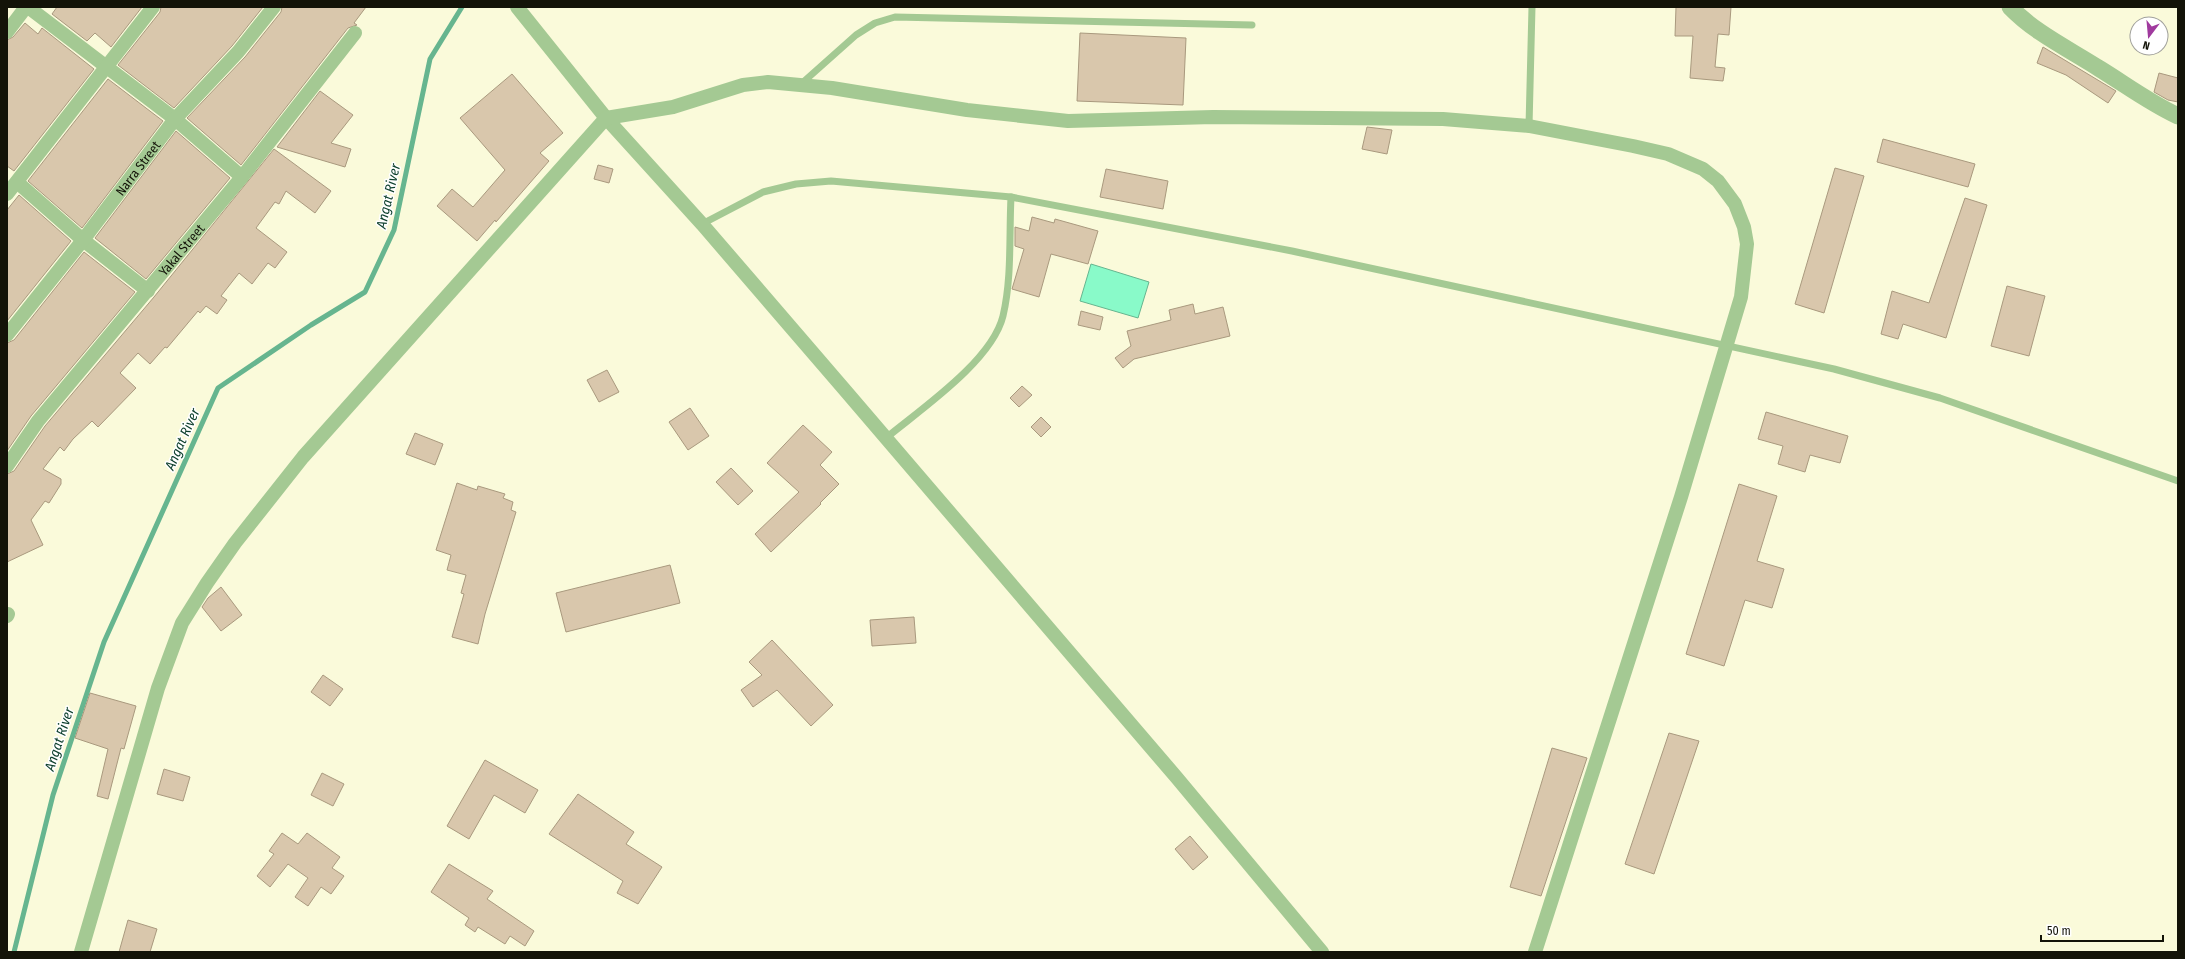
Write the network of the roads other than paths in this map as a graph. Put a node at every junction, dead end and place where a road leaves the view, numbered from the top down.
1 (27, 7) edge
2 (153, 7) edge
3 (517, 7) edge
4 (1532, 7) edge
5 (2010, 7) edge
6 (268, 9) edge
7 (1252, 25) dead end
8 (7, 32) edge
9 (355, 33) dead end
10 (106, 65) junction
11 (801, 84) junction
12 (2178, 116) edge
13 (175, 118) junction
14 (606, 118) junction
15 (1528, 126) junction
16 (242, 177) junction
17 (17, 182) junction
18 (7, 194) edge
19 (1011, 197) junction
20 (702, 224) junction
21 (83, 240) junction
22 (148, 291) junction
23 (7, 335) edge
24 (1726, 346) junction
25 (886, 438) junction
26 (7, 466) edge
27 (2178, 481) edge
28 (81, 952) edge
29 (1322, 952) edge
30 (1535, 952) edge

1 - 8 street
1 - 10 street
2 - 10 street
3 - 14 street
4 - 15 lane
5 - 12 street
6 - 13 street, Narra Street
7 - 11 lane
9 - 16 street, Yakal Street
10 - 13 street
10 - 17 street
11 - 14 street
11 - 15 street
13 - 16 street
13 - 21 street, Narra Street
14 - 20 street
14 - 28 street
15 - 24 street
16 - 22 street, Yakal Street
17 - 18 street
17 - 21 street
19 - 20 lane
19 - 24 lane
19 - 25 lane
20 - 25 street
21 - 22 street
21 - 23 street, Narra Street
22 - 26 street, Yakal Street
24 - 27 lane
24 - 30 street
25 - 29 street

